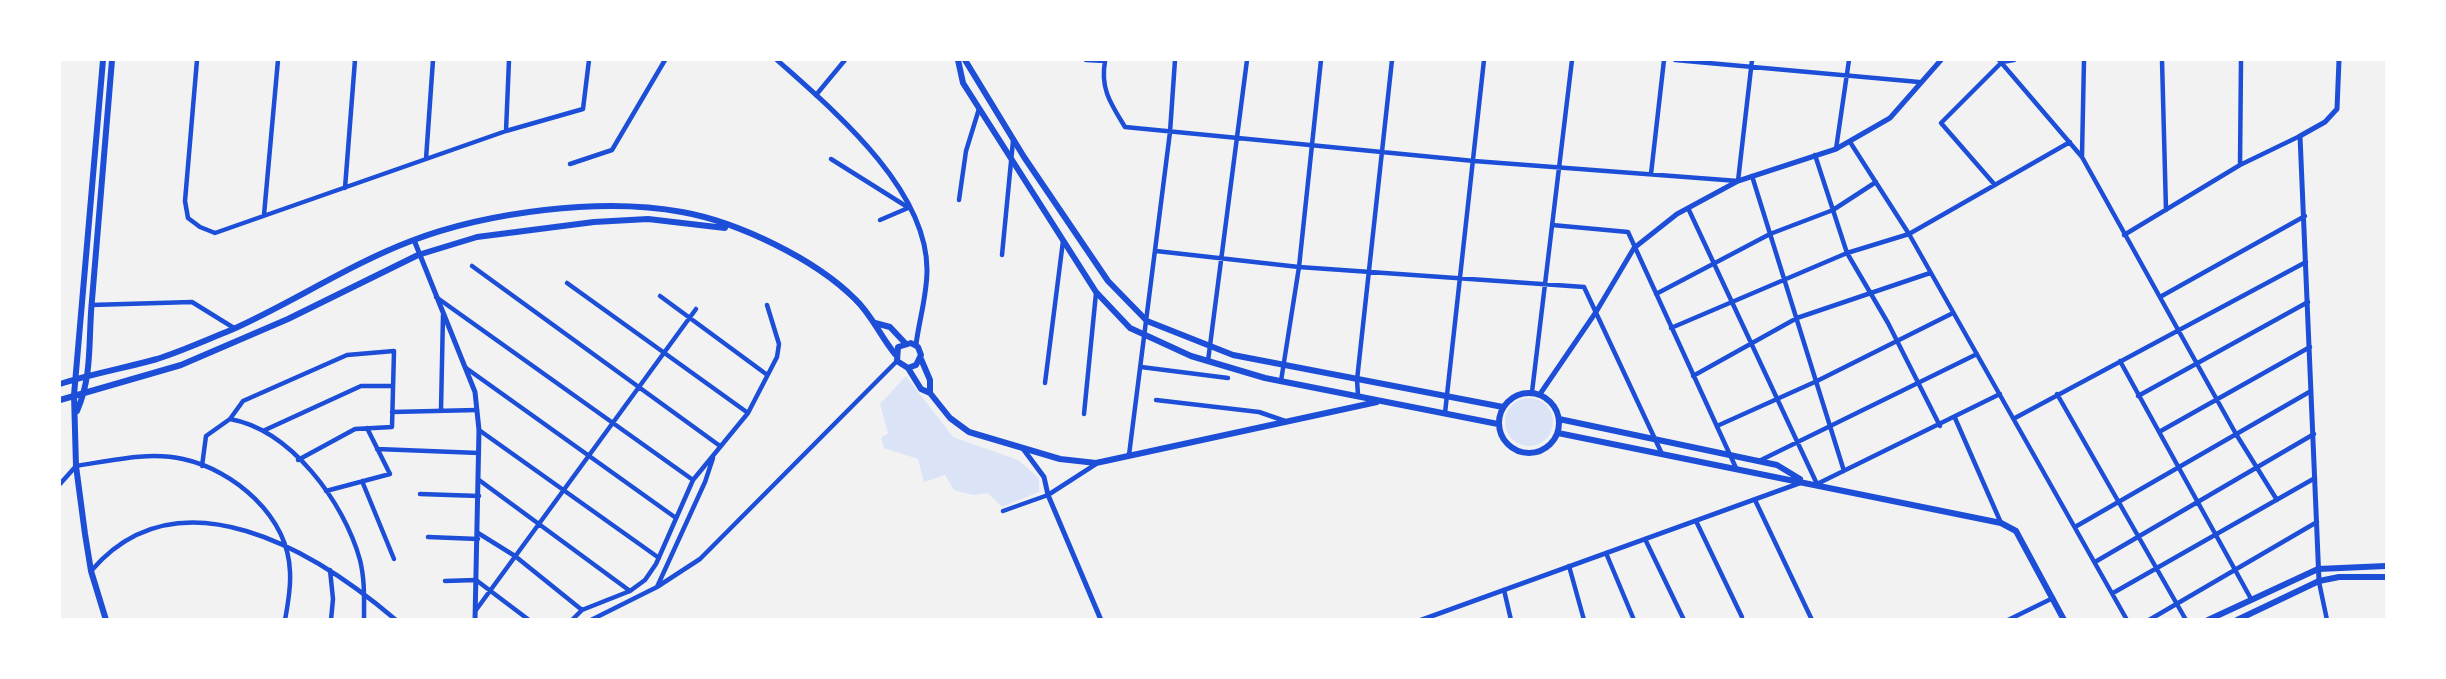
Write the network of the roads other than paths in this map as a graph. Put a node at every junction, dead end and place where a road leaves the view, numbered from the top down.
1 (103, 60) edge
2 (112, 60) edge
3 (197, 60) edge
4 (278, 60) edge
5 (355, 60) edge
6 (433, 60) edge
7 (509, 60) edge
8 (589, 60) edge
9 (665, 60) edge
10 (777, 60) edge
11 (845, 60) edge
12 (958, 60) edge
13 (965, 60) edge
14 (1086, 60) edge
15 (1105, 60) edge
16 (1175, 60) edge
17 (1247, 60) edge
18 (1321, 60) edge
19 (1392, 60) edge
20 (1484, 60) edge
21 (1572, 60) edge
22 (1664, 60) edge
23 (1675, 60) edge
24 (1752, 60) edge
25 (1849, 60) edge
26 (1941, 60) edge
27 (2014, 60) edge
28 (2084, 60) edge
29 (2162, 60) edge
30 (2241, 60) edge
31 (2339, 60) edge
32 (2001, 61) edge
33 (1751, 66) junction
34 (1847, 76) junction
35 (1919, 82) junction
36 (816, 95) junction
37 (979, 109) junction
38 (506, 131) junction
39 (1170, 132) junction
40 (2300, 136) junction
41 (1237, 138) junction
42 (1013, 139) junction
43 (1850, 142) junction
44 (2070, 142) junction
45 (1310, 145) junction
46 (1836, 149) junction
47 (1382, 152) junction
48 (1815, 155) junction
49 (2082, 157) junction
50 (426, 159) junction
51 (831, 159) dead end
52 (1474, 161) junction
53 (1013, 162) junction
54 (570, 164) dead end
55 (2241, 164) junction
56 (1559, 167) junction
57 (1651, 174) junction
58 (1752, 176) junction
59 (1738, 181) junction
60 (1876, 182) junction
61 (1995, 185) junction
62 (345, 188) junction
63 (959, 200) dead end
64 (909, 208) junction
65 (1688, 208) junction
66 (1833, 210) junction
67 (2166, 210) junction
68 (2305, 215) junction
69 (264, 216) junction
70 (880, 219) dead end
71 (1552, 225) junction
72 (737, 229) junction
73 (1770, 234) junction
74 (1909, 234) junction
75 (2124, 235) junction
76 (414, 240) junction
77 (1063, 242) junction
78 (1634, 248) junction
79 (1156, 251) junction
80 (1847, 253) junction
81 (418, 255) junction
82 (1002, 255) dead end
83 (1221, 260) junction
84 (2307, 262) junction
85 (1714, 263) junction
86 (472, 266) dead end
87 (1299, 267) junction
88 (1369, 272) junction
89 (1930, 272) junction
90 (1459, 277) junction
91 (1785, 281) junction
92 (567, 283) dead end
93 (1545, 285) junction
94 (1096, 292) junction
95 (1871, 294) junction
96 (1655, 295) junction
97 (435, 296) junction
98 (660, 296) dead end
99 (2160, 297) junction
100 (2308, 302) junction
101 (1733, 303) junction
102 (91, 305) junction
103 (768, 305) dead end
104 (696, 309) dead end
105 (1597, 312) junction
106 (1953, 313) junction
107 (443, 315) junction
108 (1797, 318) junction
109 (689, 320) junction
110 (1147, 321) junction
111 (875, 323) junction
112 (234, 328) junction
113 (1671, 328) junction
114 (2179, 329) junction
115 (1145, 335) junction
116 (1897, 341) junction
117 (905, 343) junction
118 (1752, 344) junction
119 (916, 345) junction
120 (1210, 347) junction
121 (2310, 347) junction
122 (666, 351) junction
123 (1977, 354) junction
124 (896, 357) junction
125 (921, 358) junction
126 (1208, 361) junction
127 (2120, 361) junction
128 (2197, 363) junction
129 (1283, 366) junction
130 (1141, 367) junction
131 (466, 368) junction
132 (908, 368) junction
133 (766, 374) junction
134 (89, 375) junction
135 (1693, 376) junction
136 (1228, 378) dead end
137 (76, 379) junction
138 (1357, 380) junction
139 (1281, 381) junction
140 (1817, 381) junction
141 (1045, 383) dead end
142 (1918, 383) junction
143 (60, 384) edge
144 (393, 386) junction
145 (639, 387) junction
146 (86, 390) junction
147 (2312, 390) junction
148 (1532, 392) junction
149 (930, 393) junction
150 (1540, 394) junction
151 (2000, 394) junction
152 (2057, 394) junction
153 (74, 395) junction
154 (1358, 396) junction
155 (1447, 396) junction
156 (2138, 396) junction
157 (1778, 397) junction
158 (60, 400) edge
159 (1156, 400) dead end
160 (1383, 400) junction
161 (2217, 400) junction
162 (1503, 407) junction
163 (441, 410) junction
164 (477, 410) junction
165 (392, 412) junction
166 (76, 413) junction
167 (748, 413) junction
168 (1445, 413) junction
169 (1084, 414) dead end
170 (1955, 418) junction
171 (2015, 418) junction
172 (230, 419) junction
173 (1559, 419) junction
174 (614, 421) junction
175 (1286, 421) junction
176 (1498, 424) junction
177 (1717, 426) junction
178 (1830, 426) junction
179 (1940, 426) junction
180 (367, 428) junction
181 (480, 430) junction
182 (264, 431) junction
183 (1558, 433) junction
184 (2159, 433) junction
185 (2236, 434) junction
186 (2314, 434) junction
187 (1656, 441) junction
188 (1798, 442) junction
189 (720, 446) junction
190 (377, 449) junction
191 (1024, 450) junction
192 (479, 453) junction
193 (714, 454) junction
194 (1129, 454) junction
195 (1662, 454) junction
196 (588, 456) junction
197 (1732, 456) junction
198 (298, 460) junction
199 (1759, 461) junction
200 (1097, 464) junction
201 (76, 466) junction
202 (202, 466) junction
203 (2178, 467) junction
204 (2257, 467) junction
205 (1736, 468) junction
206 (1844, 471) junction
207 (2315, 478) junction
208 (479, 480) junction
209 (693, 480) junction
210 (362, 481) junction
211 (1805, 482) junction
212 (60, 484) edge
213 (1817, 484) junction
214 (564, 490) junction
215 (326, 491) junction
216 (421, 494) dead end
217 (1048, 495) junction
218 (479, 496) junction
219 (1755, 500) junction
220 (2277, 500) junction
221 (2198, 502) junction
222 (2117, 503) junction
223 (1003, 511) dead end
224 (676, 518) junction
225 (1696, 521) junction
226 (2317, 522) junction
227 (2001, 523) junction
228 (538, 524) junction
229 (2075, 527) junction
230 (2216, 535) junction
231 (478, 536) junction
232 (428, 537) dead end
233 (2138, 537) junction
234 (1645, 539) junction
235 (284, 545) junction
236 (1606, 553) junction
237 (515, 556) junction
238 (659, 558) junction
239 (394, 559) dead end
240 (2095, 562) junction
241 (1569, 566) junction
242 (2386, 566) edge
243 (2157, 568) junction
244 (2318, 569) junction
245 (91, 570) junction
246 (330, 570) junction
247 (2235, 570) junction
248 (2386, 577) edge
249 (476, 580) junction
250 (445, 581) dead end
251 (2319, 581) junction
252 (657, 587) junction
253 (491, 589) junction
254 (1504, 590) junction
255 (630, 591) junction
256 (365, 593) junction
257 (2113, 593) junction
258 (2053, 597) junction
259 (2250, 597) junction
260 (2177, 604) junction
261 (475, 610) junction
262 (582, 610) junction
263 (1436, 617) edge
264 (1742, 617) dead end
265 (106, 620) edge
266 (285, 620) edge
267 (331, 620) edge
268 (364, 620) edge
269 (396, 620) edge
270 (475, 620) edge
271 (529, 620) edge
272 (572, 620) edge
273 (591, 620) edge
274 (1101, 620) edge
275 (1421, 620) edge
276 (1511, 620) edge
277 (1584, 620) edge
278 (1633, 620) edge
279 (1684, 620) edge
280 (1812, 620) edge
281 (2008, 620) edge
282 (2064, 620) edge
283 (2127, 620) edge
284 (2149, 620) edge
285 (2186, 620) edge
286 (2208, 620) edge
287 (2237, 620) edge
288 (2327, 620) edge

1 - 137 main road
2 - 102 main road
3 - 69 street
4 - 69 street
5 - 62 street
6 - 50 street
7 - 38 street
8 - 38 street
9 - 54 street
10 - 36 street
11 - 36 street
12 - 37 main road
13 - 42 main road
14 - 15 street
15 - 39 street
16 - 39 street
17 - 41 street
18 - 45 street
19 - 47 street
20 - 52 street
21 - 56 street
22 - 57 street
23 - 33 street
24 - 33 street
25 - 34 street
26 - 35 street
27 - 32 street
28 - 49 street
29 - 67 street
30 - 55 street
31 - 40 street
32 - 44 street
32 - 61 street
33 - 34 street
33 - 59 street
34 - 35 street
34 - 46 street
35 - 43 street
36 - 64 street
37 - 53 main road
37 - 63 street
38 - 50 street
39 - 41 street
39 - 79 street
40 - 55 street
40 - 68 street
41 - 45 street
41 - 83 street
42 - 53 street
42 - 110 main road
43 - 46 street
43 - 60 street
44 - 49 street
44 - 61 street
45 - 47 street
45 - 87 street
46 - 48 street
47 - 52 street
47 - 88 street
48 - 58 street
48 - 66 street
49 - 75 street
50 - 62 street
51 - 64 street
52 - 56 street
52 - 90 street
53 - 77 main road
53 - 82 street
55 - 67 street
56 - 57 street
56 - 71 street
57 - 59 street
58 - 59 street
58 - 73 street
59 - 65 street
60 - 66 street
60 - 74 street
61 - 74 street
62 - 69 street
64 - 70 street
64 - 119 street
65 - 78 street
65 - 85 street
66 - 73 street
66 - 80 street
67 - 75 street
68 - 84 street
68 - 99 street
71 - 78 street
71 - 93 street
72 - 76 main road
72 - 81 main road
72 - 111 main road
73 - 85 street
73 - 91 street
74 - 80 street
74 - 89 street
75 - 99 street
76 - 81 street
76 - 112 main road
77 - 94 main road
77 - 141 street
78 - 96 street
78 - 105 street
79 - 83 street
79 - 110 street
80 - 91 street
80 - 95 street
81 - 97 street
81 - 146 main road
83 - 87 street
83 - 120 street
84 - 100 street
84 - 114 street
85 - 96 street
85 - 101 street
86 - 145 street
87 - 88 street
87 - 129 street
88 - 90 street
88 - 138 street
89 - 95 street
89 - 106 street
90 - 93 street
90 - 155 street
91 - 101 street
91 - 108 street
92 - 122 street
93 - 105 street
93 - 148 street
94 - 115 main road
94 - 169 street
95 - 108 street
95 - 116 street
96 - 113 street
97 - 107 street
97 - 174 street
98 - 109 street
99 - 114 street
100 - 121 street
100 - 128 street
101 - 113 street
101 - 118 street
102 - 112 street
102 - 134 main road
103 - 133 street
104 - 109 street
105 - 150 street
105 - 187 street
106 - 116 street
106 - 123 street
107 - 131 street
107 - 163 street
108 - 118 street
108 - 140 street
109 - 122 street
109 - 133 street
110 - 115 street
110 - 120 main road
111 - 117 main road
111 - 124 main road
112 - 134 main road
113 - 135 street
114 - 127 street
114 - 128 street
115 - 126 main road
115 - 130 street
116 - 140 street
116 - 142 street
117 - 119 main road
117 - 124 main road
118 - 135 street
118 - 157 street
119 - 125 main road
120 - 126 street
120 - 129 main road
121 - 147 street
121 - 161 street
122 - 145 street
122 - 167 street
123 - 142 street
123 - 151 street
124 - 132 main road
124 - 252 street
125 - 132 main road
125 - 149 main road
126 - 139 main road
127 - 152 street
127 - 156 street
128 - 156 street
128 - 161 street
129 - 138 main road
129 - 139 street
130 - 136 street
130 - 194 street
131 - 164 street
131 - 196 street
132 - 149 main road
133 - 167 street
134 - 137 main road
134 - 146 main road
135 - 177 street
137 - 143 main road
137 - 153 main road
138 - 154 street
138 - 155 main road
139 - 154 main road
140 - 157 street
140 - 178 street
142 - 178 street
142 - 179 street
144 - 165 street
144 - 172 street
144 - 182 street
145 - 174 street
145 - 189 street
146 - 153 main road
146 - 166 main road
147 - 185 street
147 - 186 street
148 - 150 main road
148 - 162 main road
149 - 191 main road
150 - 173 main road
151 - 170 street
151 - 171 street
152 - 171 street
152 - 222 street
153 - 158 main road
153 - 166 main road
154 - 160 main road
155 - 162 main road
155 - 168 street
156 - 184 street
157 - 177 street
157 - 188 street
159 - 175 street
160 - 168 main road
160 - 175 main road
161 - 184 street
161 - 185 street
162 - 176 main road
163 - 164 street
163 - 165 street
164 - 181 street
165 - 180 street
166 - 201 main road
167 - 189 street
168 - 176 main road
170 - 179 street
170 - 227 street
171 - 229 street
172 - 182 street
172 - 202 street
173 - 183 main road
173 - 187 main road
174 - 196 street
174 - 209 street
175 - 194 main road
176 - 183 main road
177 - 197 street
178 - 188 street
178 - 206 street
179 - 206 street
180 - 190 street
180 - 198 street
181 - 192 street
181 - 214 street
182 - 198 street
183 - 195 main road
184 - 203 street
185 - 203 street
185 - 204 street
186 - 204 street
186 - 207 street
187 - 195 street
187 - 197 main road
188 - 199 street
188 - 213 street
189 - 193 street
190 - 192 street
190 - 210 street
191 - 200 main road
191 - 217 street
192 - 208 street
193 - 209 street
193 - 252 street
194 - 200 main road
195 - 205 main road
196 - 214 street
196 - 224 street
197 - 199 main road
197 - 205 street
198 - 215 street
199 - 211 main road
200 - 217 street
201 - 202 street
201 - 212 street
201 - 245 main road
202 - 235 street
203 - 221 street
203 - 222 street
204 - 220 street
204 - 221 street
205 - 211 main road
206 - 213 street
207 - 220 street
207 - 226 street
208 - 218 street
208 - 228 street
209 - 224 street
210 - 215 street
210 - 239 street
211 - 213 main road
211 - 219 street
213 - 227 main road
214 - 228 street
214 - 238 street
215 - 256 street
216 - 218 street
217 - 223 street
217 - 274 street
218 - 231 street
219 - 225 street
219 - 280 street
220 - 230 street
221 - 230 street
221 - 233 street
222 - 229 street
222 - 233 street
224 - 238 street
225 - 234 street
225 - 264 street
226 - 244 street
226 - 247 street
227 - 258 main road
228 - 237 street
228 - 255 street
229 - 240 street
230 - 243 street
230 - 247 street
231 - 232 street
231 - 237 street
231 - 249 street
233 - 240 street
233 - 243 street
234 - 236 street
234 - 279 street
235 - 245 street
235 - 246 street
235 - 266 street
236 - 241 street
236 - 278 street
237 - 253 street
237 - 262 street
238 - 255 street
240 - 257 street
241 - 254 street
241 - 277 street
242 - 244 main road
243 - 257 street
243 - 260 street
244 - 251 street
244 - 259 main road
245 - 265 main road
246 - 256 street
246 - 267 street
247 - 259 street
247 - 260 street
248 - 251 main road
249 - 250 street
249 - 253 street
249 - 261 street
251 - 287 main road
251 - 288 street
252 - 273 street
253 - 261 street
253 - 271 street
254 - 263 street
254 - 276 street
255 - 262 street
256 - 268 street
256 - 269 street
257 - 283 street
258 - 281 street
258 - 282 main road
259 - 286 main road
260 - 284 street
260 - 285 street
261 - 270 street
262 - 272 street
263 - 275 street

